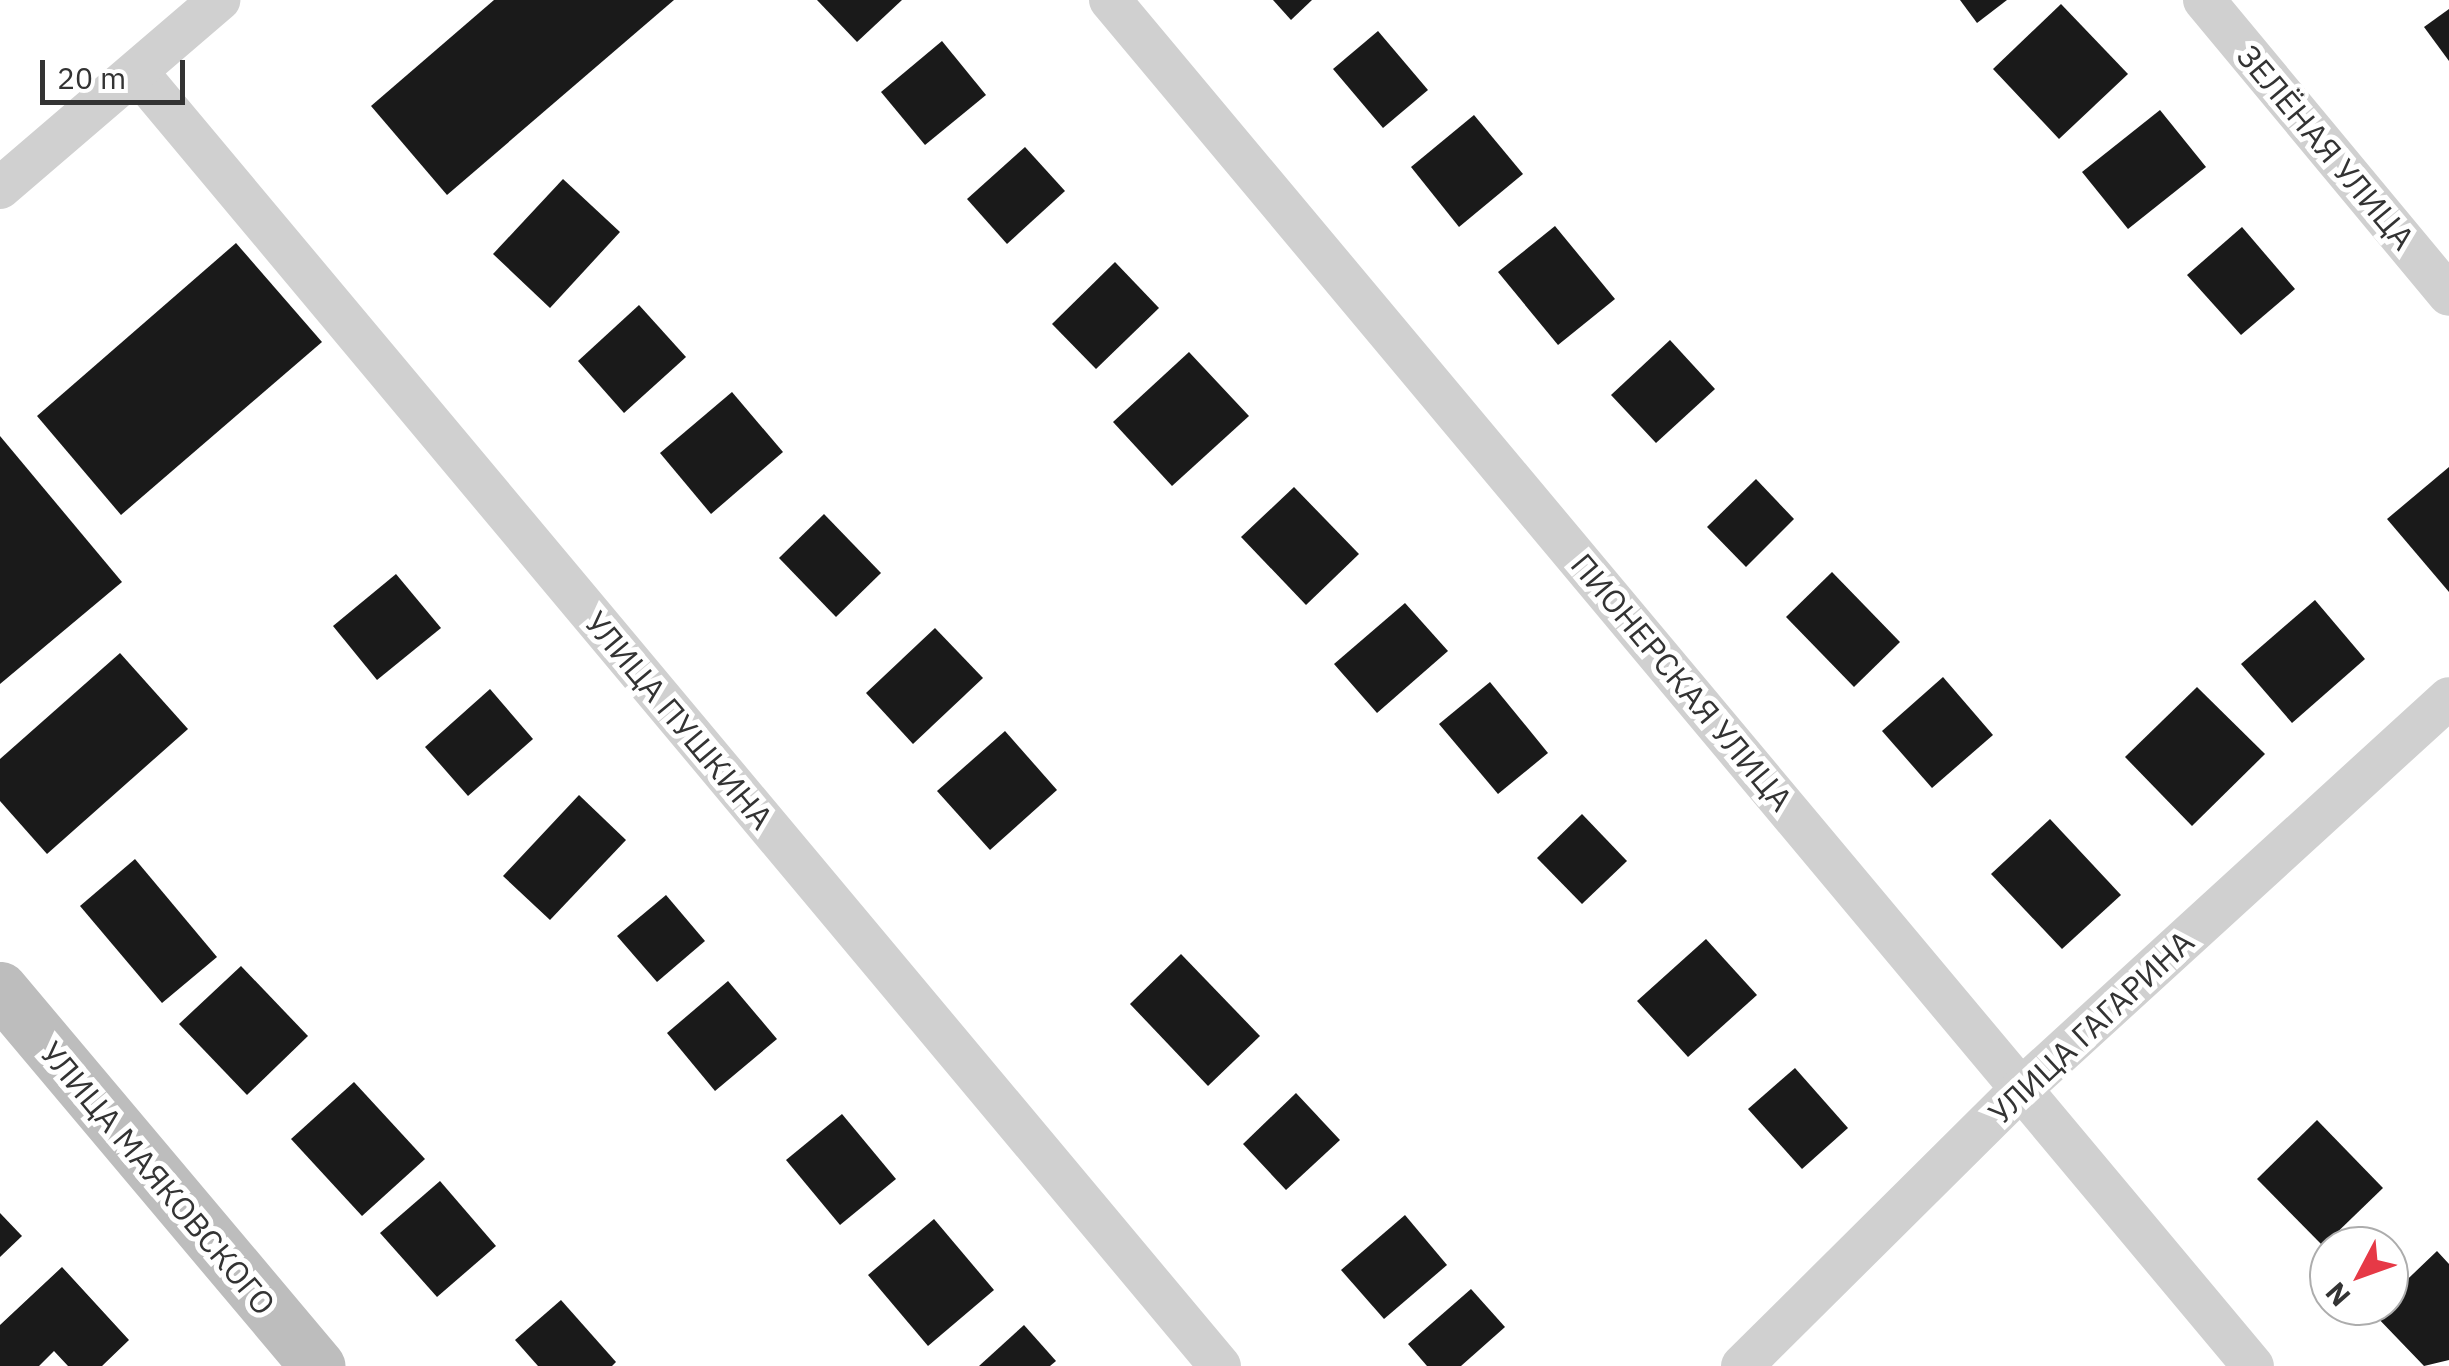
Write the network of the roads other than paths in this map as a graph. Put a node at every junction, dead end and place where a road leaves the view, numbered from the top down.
1 (219, 0) edge
2 (1110, 0) edge
3 (2204, 0) edge
4 (138, 73) junction
5 (0, 188) edge
6 (2449, 295) edge
7 (2449, 698) edge
8 (0, 989) edge
9 (2022, 1088) junction
10 (317, 1366) edge
11 (1220, 1366) edge
12 (1742, 1366) edge
13 (2253, 1366) edge

1 - 4 street
2 - 9 street, ПИОНЕРСКАЯ УЛИЦА
3 - 6 street, ЗЕЛЁНАЯ УЛИЦА
4 - 5 street
4 - 11 street, УЛИЦА ПУШКИНА
7 - 9 street, УЛИЦА ГАГАРИНА
8 - 10 main road, УЛИЦА МАЯКОВСКОГО
9 - 12 street, УЛИЦА ГАГАРИНА
9 - 13 street, ПИОНЕРСКАЯ УЛИЦА

